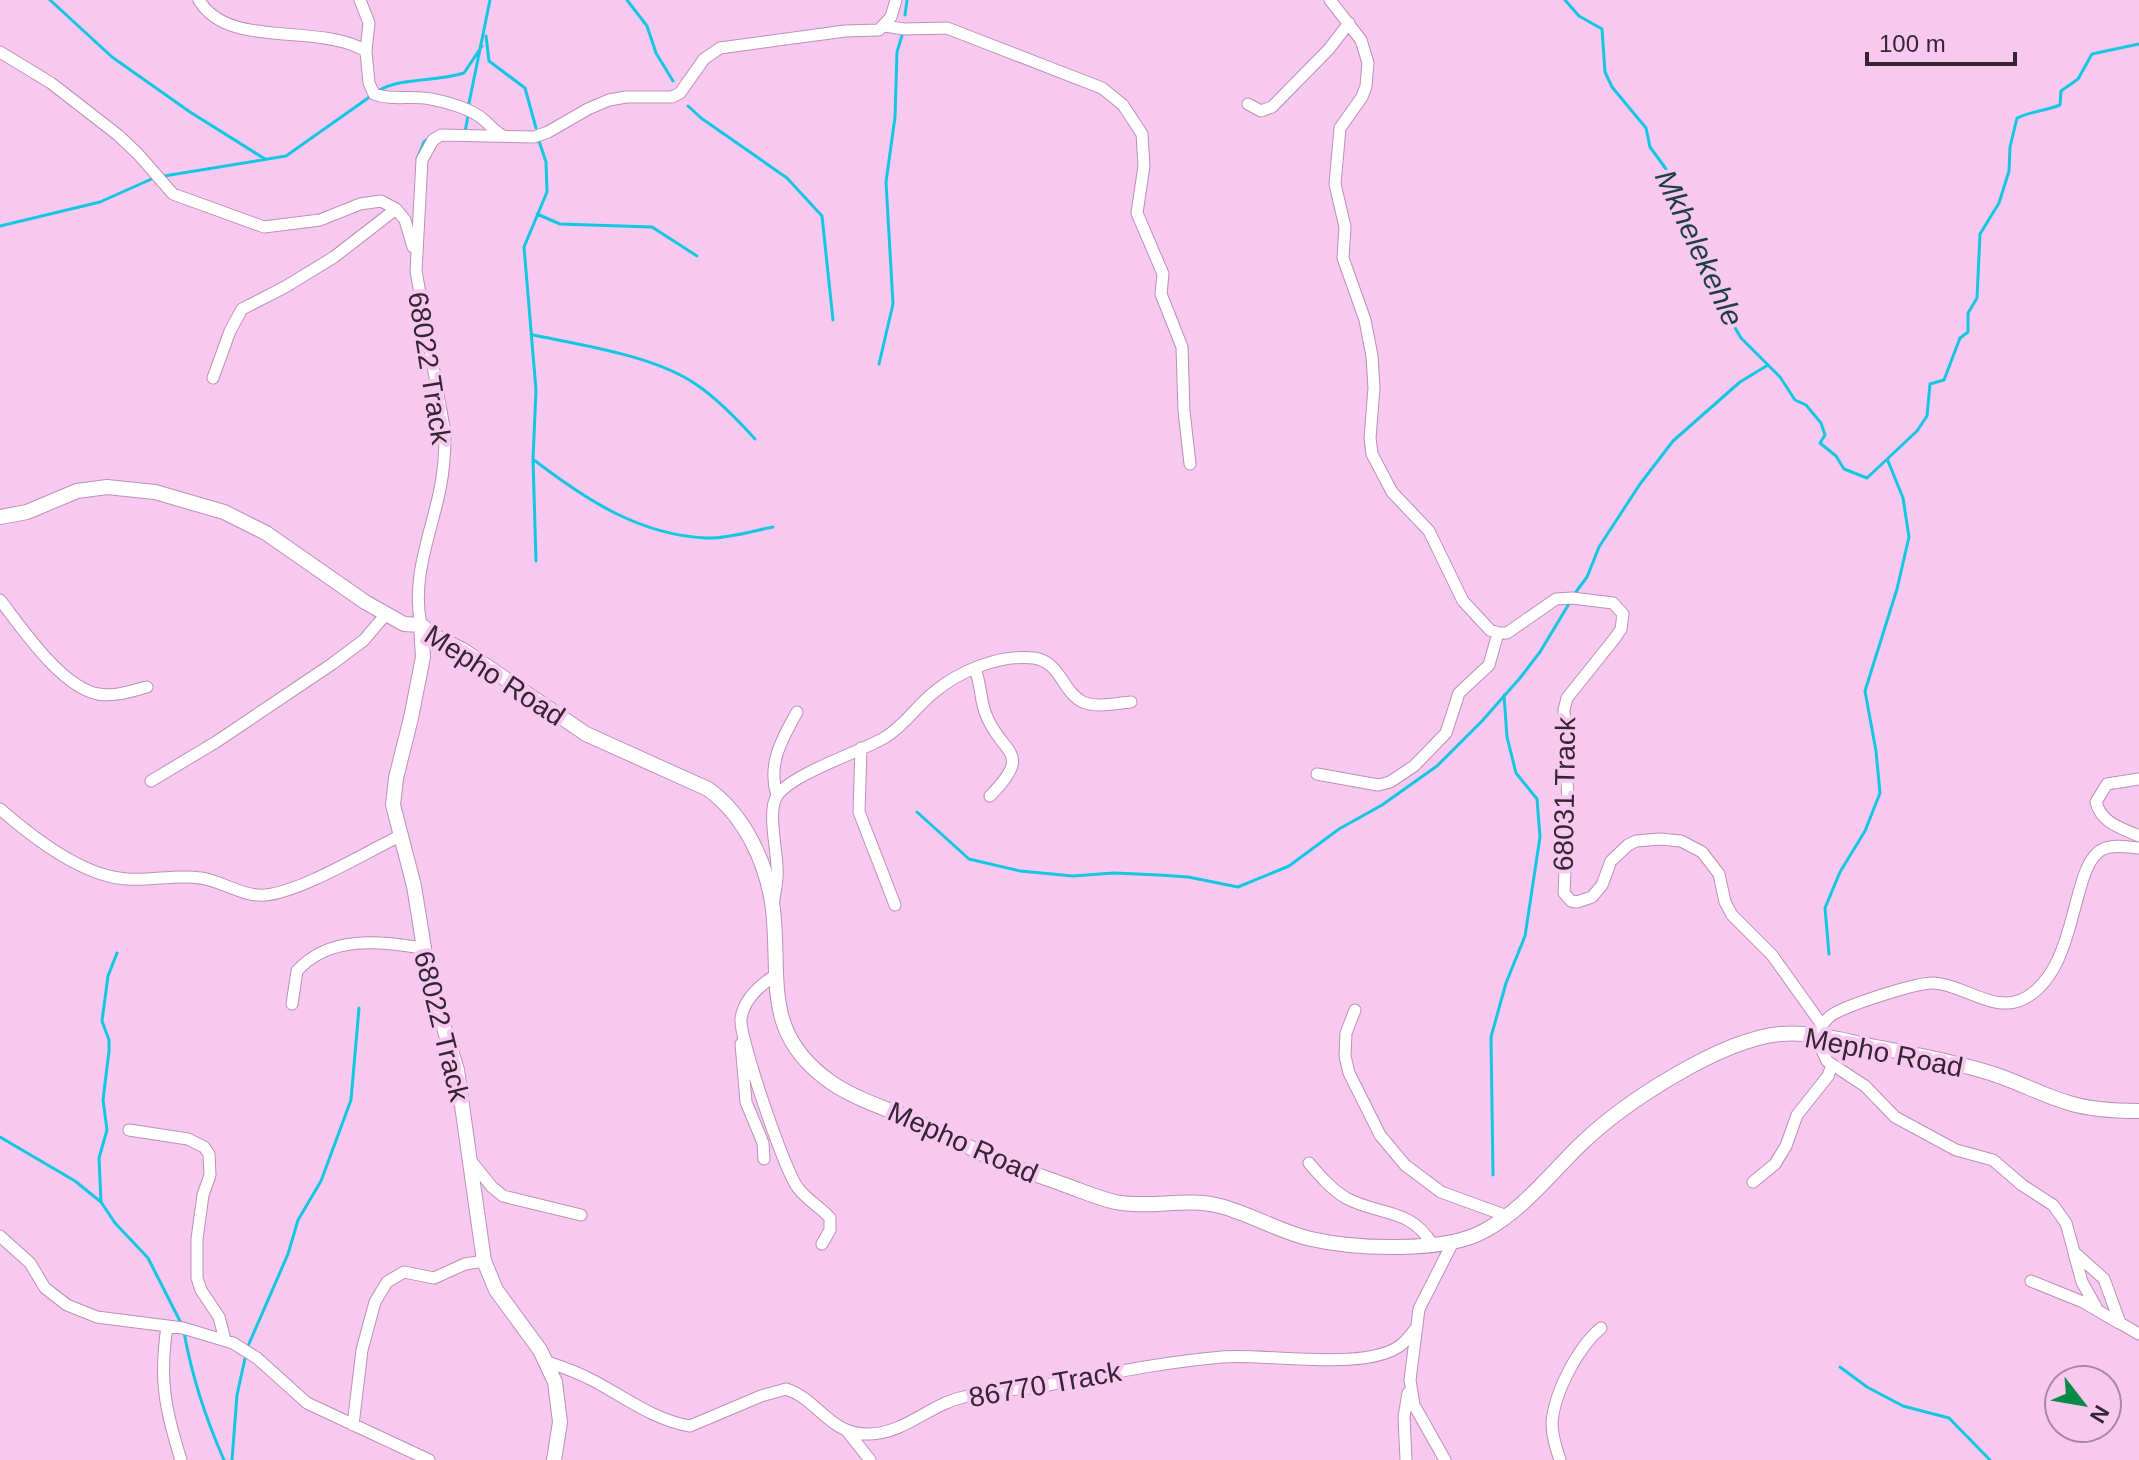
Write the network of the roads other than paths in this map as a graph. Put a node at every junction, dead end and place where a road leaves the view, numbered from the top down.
1 (199, 0) edge
2 (360, 0) edge
3 (896, 0) edge
4 (1330, 0) edge
5 (1349, 23) junction
6 (885, 26) junction
7 (366, 51) junction
8 (0, 52) edge
9 (1248, 104) dead end
10 (503, 136) junction
11 (396, 209) junction
12 (415, 255) junction
13 (213, 378) dead end
14 (1190, 464) dead end
15 (0, 517) edge
16 (0, 600) edge
17 (386, 614) junction
18 (421, 625) junction
19 (1498, 633) junction
20 (975, 669) junction
21 (147, 687) dead end
22 (1131, 702) dead end
23 (797, 712) dead end
24 (861, 748) junction
25 (1317, 774) dead end
26 (2139, 779) edge
27 (151, 781) dead end
28 (777, 796) junction
29 (990, 796) dead end
30 (0, 809) edge
31 (400, 836) junction
32 (2139, 836) edge
33 (2139, 848) edge
34 (895, 905) dead end
35 (773, 908) junction
36 (422, 948) junction
37 (774, 976) junction
38 (292, 1004) dead end
39 (1355, 1010) dead end
40 (741, 1028) junction
41 (1821, 1030) junction
42 (1832, 1065) junction
43 (2139, 1111) edge
44 (129, 1130) dead end
45 (764, 1159) dead end
46 (471, 1161) junction
47 (1309, 1163) dead end
48 (1753, 1182) dead end
49 (581, 1215) dead end
50 (1507, 1216) junction
51 (0, 1236) edge
52 (1453, 1242) junction
53 (822, 1244) dead end
54 (1432, 1244) junction
55 (2074, 1252) junction
56 (484, 1261) junction
57 (2031, 1281) dead end
58 (2098, 1310) junction
59 (2120, 1323) junction
60 (167, 1327) junction
61 (1417, 1327) junction
62 (1601, 1328) dead end
63 (2139, 1334) edge
64 (225, 1340) junction
65 (547, 1362) junction
66 (1410, 1380) junction
67 (353, 1425) junction
68 (847, 1430) junction
69 (181, 1460) edge
70 (429, 1460) edge
71 (554, 1460) edge
72 (870, 1460) edge
73 (1406, 1460) edge
74 (1445, 1460) edge
75 (1560, 1460) edge

1 - 7 street
2 - 7 street
3 - 6 street
4 - 5 street
5 - 9 street
5 - 19 street
6 - 10 street, 68022 Track
6 - 14 street, 68022 Track
7 - 10 street
8 - 11 street
10 - 12 street, 68022 Track
11 - 12 street
11 - 13 street
12 - 18 street, 68022 Track
15 - 17 street, Mepho Road
16 - 21 street
17 - 18 street, Mepho Road
17 - 27 street
18 - 31 street, 68022 Track
18 - 35 street, Mepho Road
19 - 25 street
19 - 41 street, 68031 Track
20 - 22 street
20 - 24 street
20 - 29 street
23 - 28 street
24 - 28 street
24 - 34 street
26 - 32 street
28 - 35 street
30 - 31 street
31 - 36 street, 68022 Track
33 - 41 street
35 - 37 street, Mepho Road
36 - 38 street
36 - 46 street, 68022 Track
37 - 40 street
37 - 54 street, Mepho Road
39 - 50 street
40 - 45 street
40 - 53 street
41 - 42 street, 68031 Track
41 - 43 street, Mepho Road
41 - 50 street, Mepho Road
42 - 48 street
42 - 55 street
44 - 64 street
46 - 49 street
46 - 56 street, 68022 Track
47 - 54 street
50 - 52 street, Mepho Road
51 - 60 street
52 - 54 street, Mepho Road
52 - 61 street
55 - 58 street
55 - 59 street
56 - 65 street, 68022 Track
56 - 67 street
57 - 58 street
58 - 59 street
59 - 63 street
60 - 64 street
60 - 69 street
61 - 66 street
61 - 68 street, 86770 Track
62 - 75 street
64 - 67 street
65 - 68 street
65 - 71 street, 68022 Track
66 - 73 street
66 - 74 street
67 - 70 street
68 - 72 street

